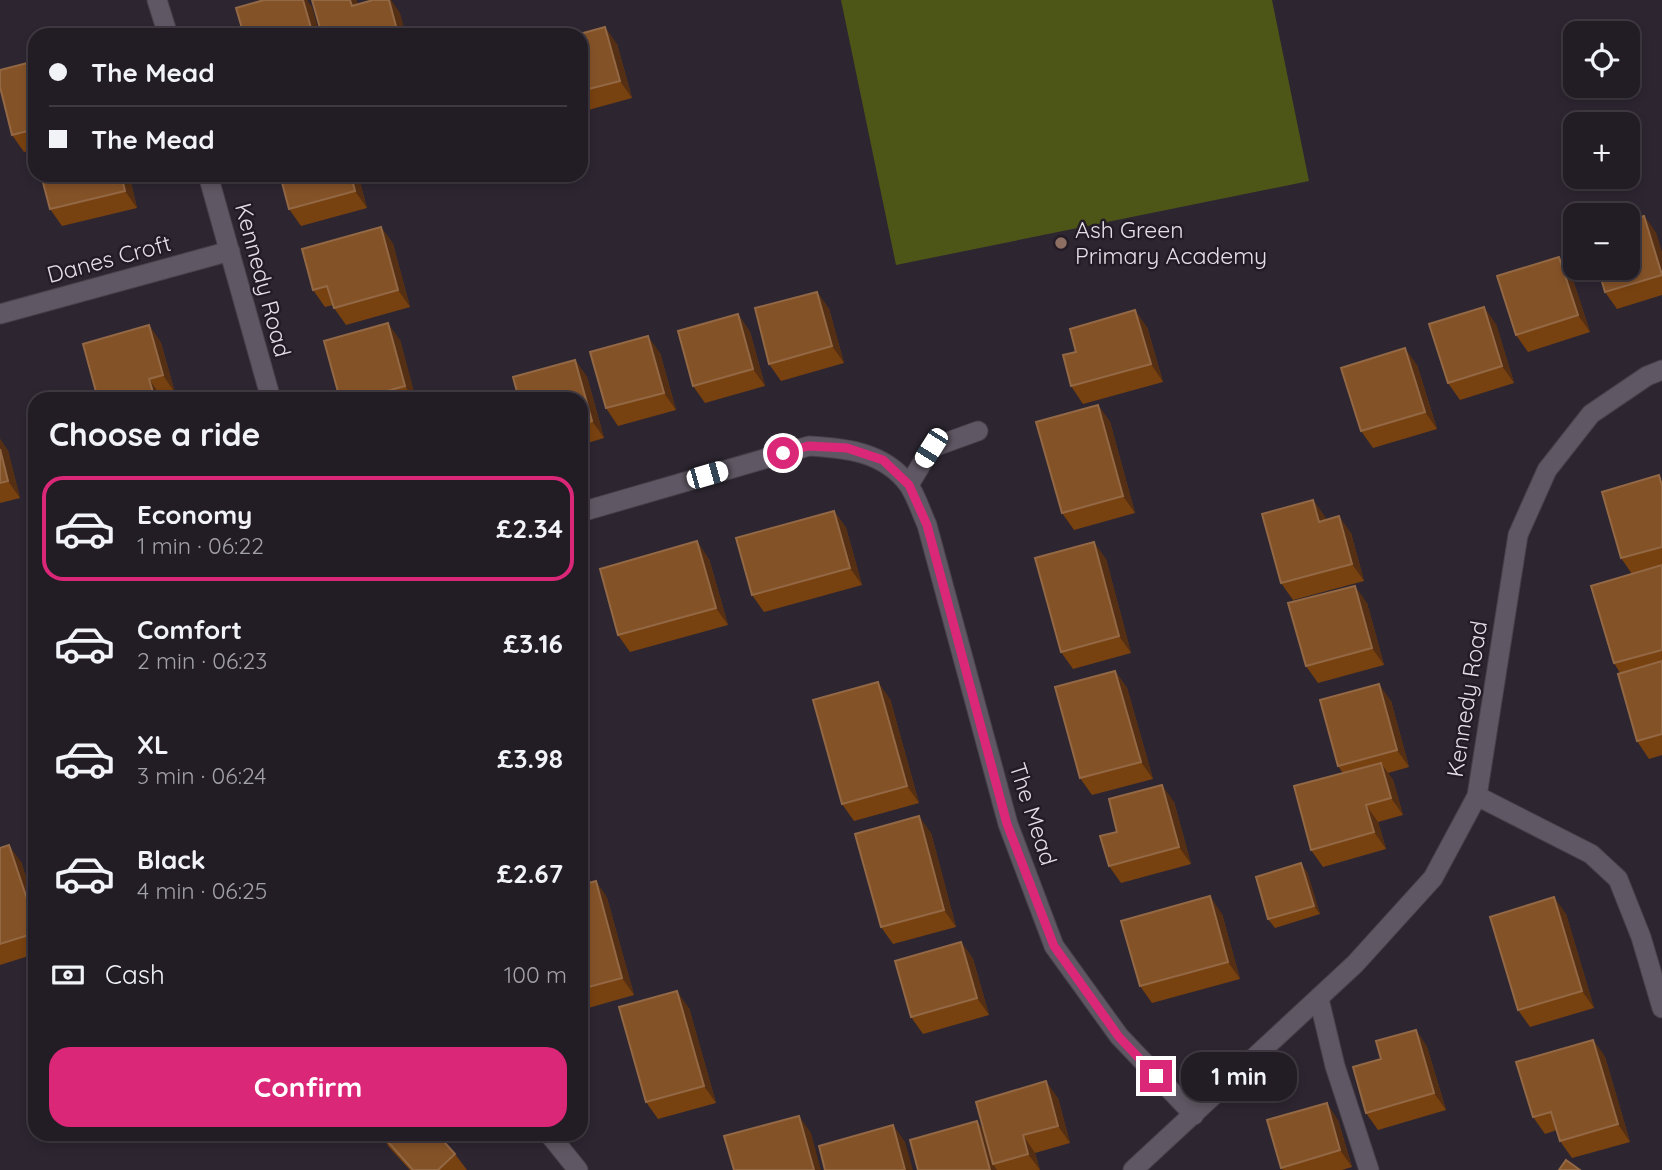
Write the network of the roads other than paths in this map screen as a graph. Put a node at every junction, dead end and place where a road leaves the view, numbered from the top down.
1 (157, 0) edge
2 (165, 28) edge
3 (210, 182) edge
4 (230, 251) junction
5 (0, 314) edge
6 (1662, 370) edge
7 (269, 392) edge
8 (978, 432) dead end
9 (909, 485) junction
10 (588, 510) edge
11 (1477, 796) junction
12 (1318, 999) junction
13 (1662, 1007) edge
14 (1194, 1115) junction
15 (555, 1141) edge
16 (578, 1170) edge
17 (1133, 1170) edge
18 (1369, 1170) edge

1 - 2 street
3 - 4 street, Kennedy Road
4 - 5 street, Danes Croft
4 - 7 street, Kennedy Road
6 - 11 street, Kennedy Road
8 - 9 street
9 - 10 street, The Mead
9 - 14 street, The Mead
11 - 12 street, Kennedy Road
11 - 13 street
12 - 14 street, Kennedy Road
12 - 18 street
14 - 17 street, Kennedy Road
15 - 16 street

